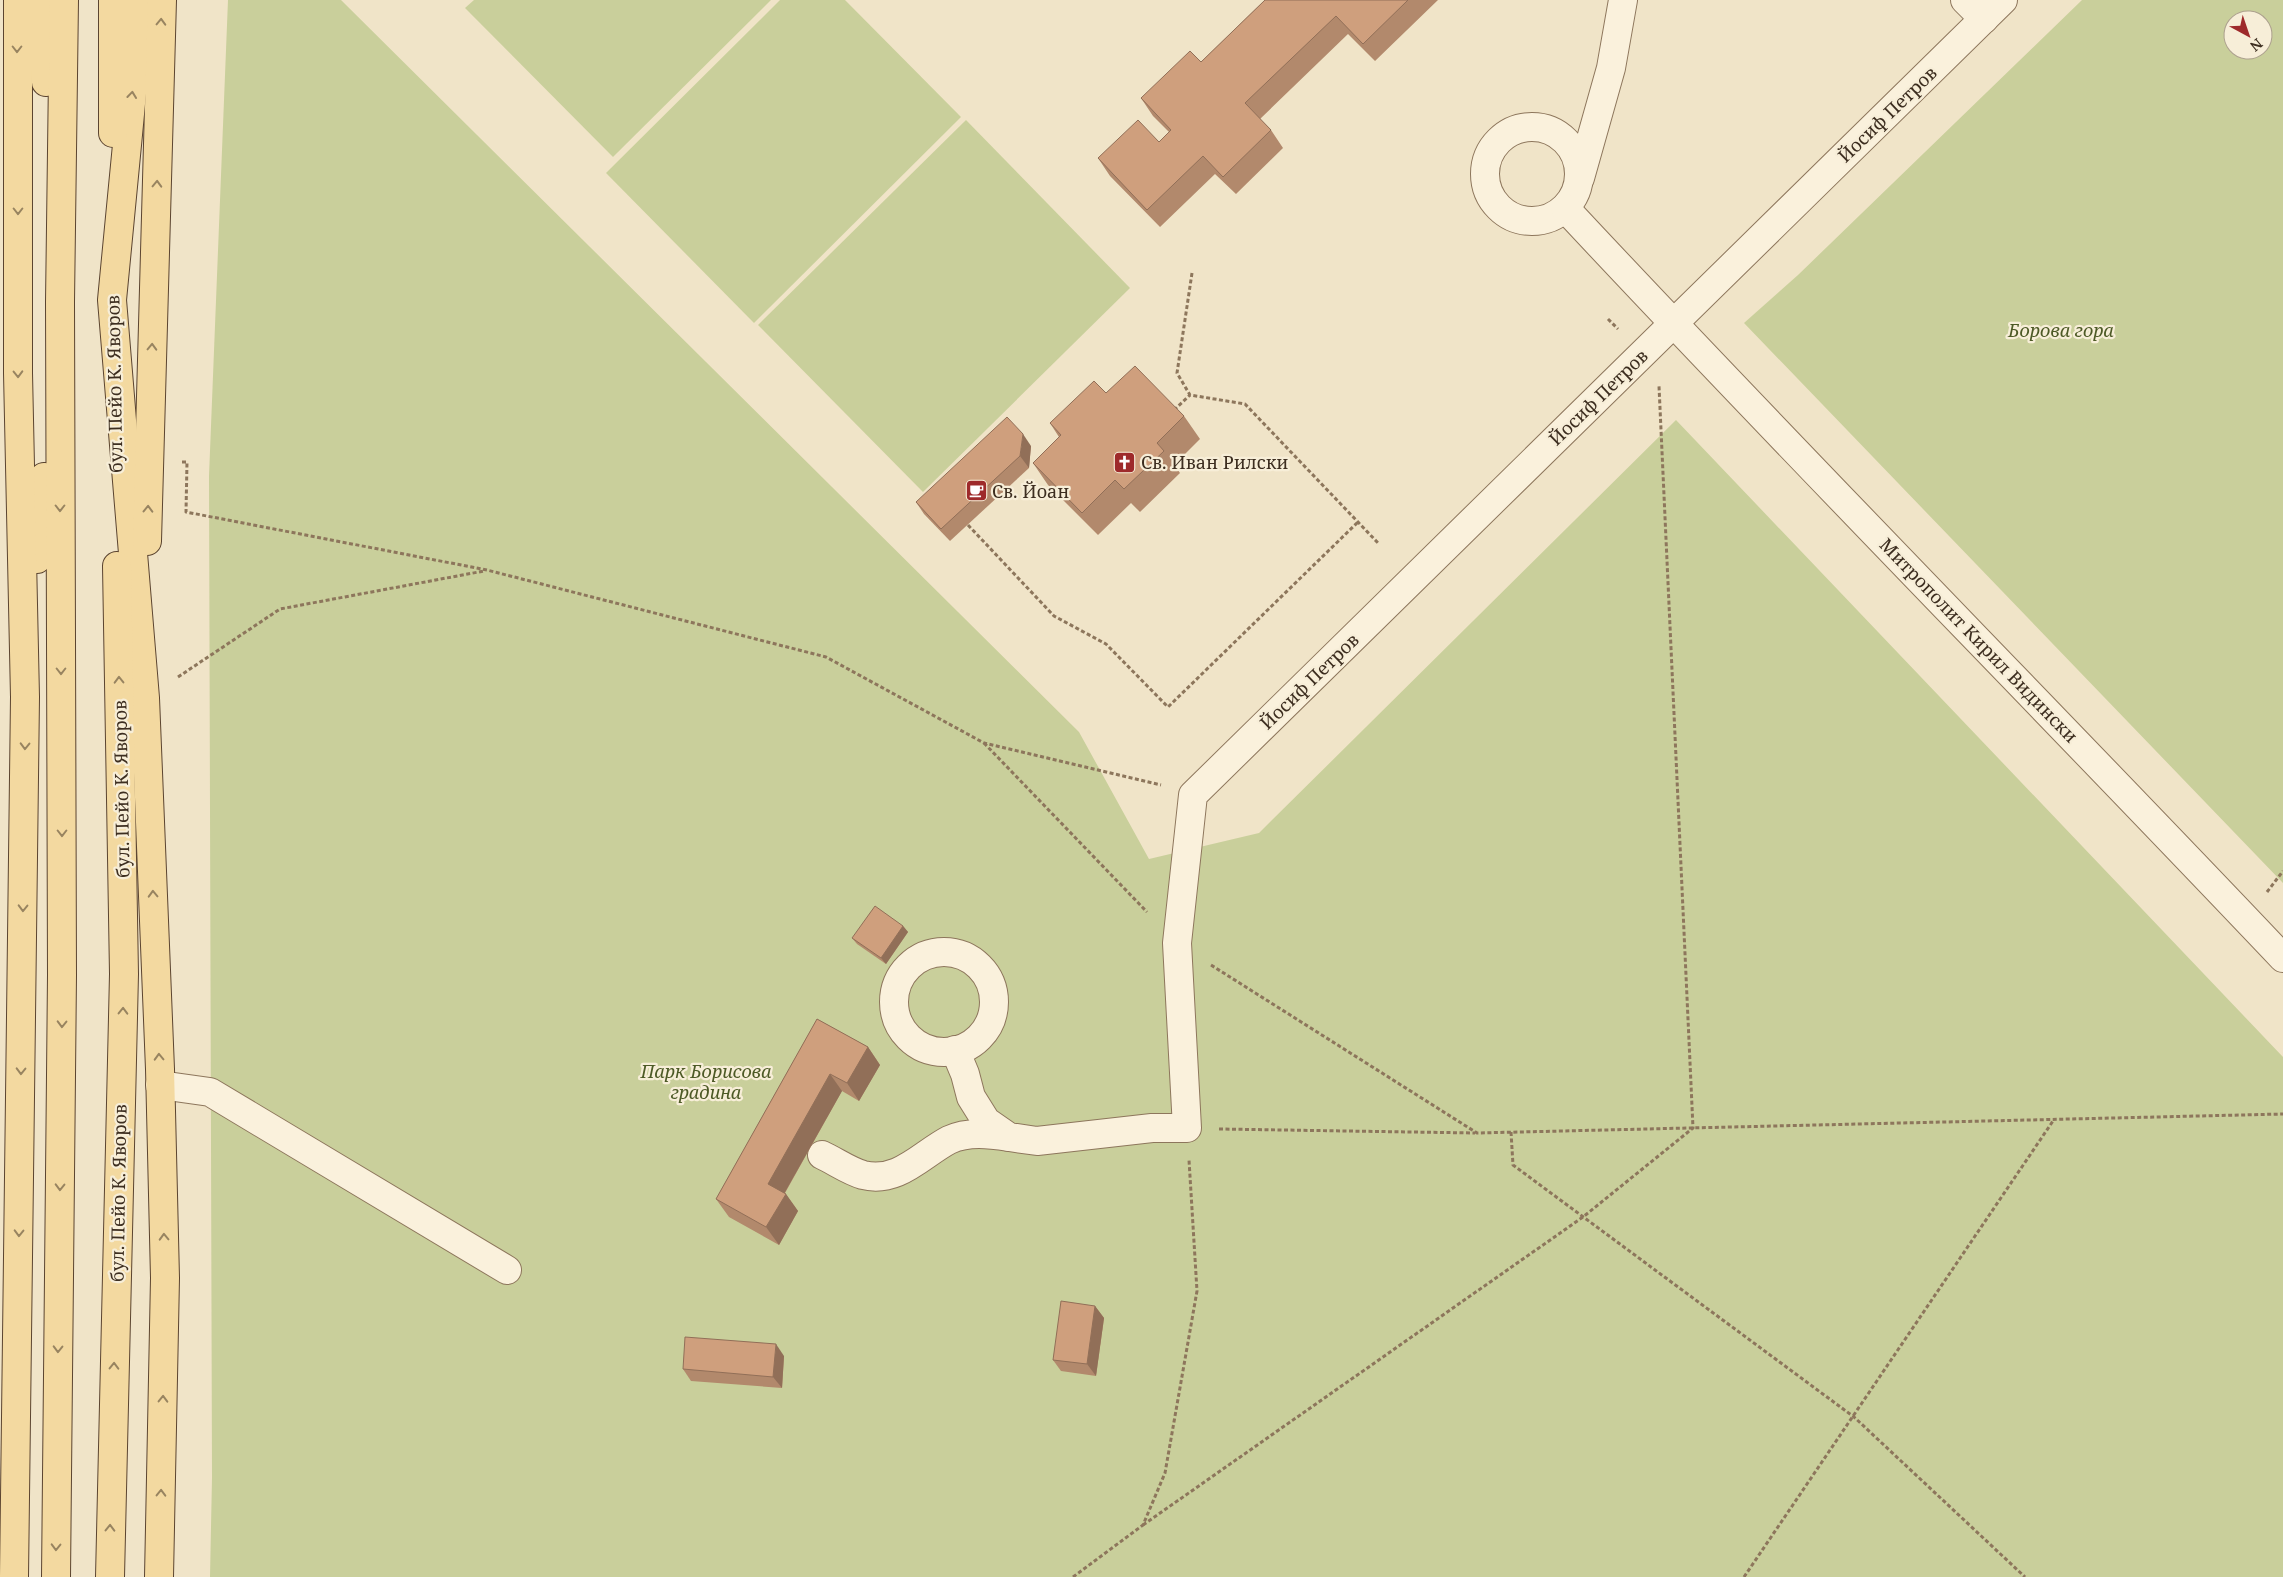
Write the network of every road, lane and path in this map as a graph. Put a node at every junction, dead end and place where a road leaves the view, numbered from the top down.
1 (18, 0) edge
2 (41, 0) edge
3 (64, 0) edge
4 (113, 0) edge
5 (141, 0) edge
6 (162, 0) edge
7 (1624, 0) edge
8 (1965, 0) edge
9 (2003, 0) edge
10 (1984, 19) junction
11 (1579, 180) junction
12 (1565, 208) junction
13 (1192, 273) dead end
14 (112, 300) junction
15 (60, 302) junction
16 (1608, 319) dead end
17 (1673, 324) junction
18 (1618, 329) dead end
19 (1659, 382) dead end
20 (1190, 395) junction
21 (1174, 410) edge
22 (187, 462) dead end
23 (1358, 522) junction
24 (968, 525) edge
25 (1379, 544) dead end
26 (487, 570) junction
27 (178, 677) dead end
28 (25, 697) junction
29 (144, 698) junction
30 (984, 743) junction
31 (1142, 778) dead end
32 (1177, 943) junction
33 (2283, 958) edge
34 (955, 1050) dead end
35 (160, 1085) junction
36 (2283, 1114) edge
37 (2054, 1120) junction
38 (1187, 1128) junction
39 (1693, 1128) junction
40 (1511, 1132) junction
41 (1477, 1133) junction
42 (1009, 1136) junction
43 (822, 1155) dead end
44 (1583, 1217) junction
45 (507, 1270) dead end
46 (1854, 1417) junction
47 (1143, 1525) junction
48 (14, 1577) edge
49 (56, 1577) edge
50 (110, 1577) edge
51 (159, 1577) edge
52 (1073, 1577) edge
53 (1744, 1577) edge
54 (2025, 1577) edge

1 -> 28 main road
2 - 15 main road
3 - 15 main road
4 - 14 main road, бул. Пейо К. Яворов
14 -> 5 main road
29 -> 6 main road
7 - 11 street
8 - 10 street
9 - 10 street, Йосиф Петров
10 - 17 street, Йосиф Петров
11 - 12 street
11 - 12 street
12 - 17 street, Митрополит Кирил Видински
13 - 20 path
14 - 29 main road
50 -> 14 main road, бул. Пейо К. Яворов
15 - 28 main road
15 -> 49 main road
16 - 18 path
17 - 32 street, Йосиф Петров
17 - 33 street, Митрополит Кирил Видински
19 - 39 path
20 - 21 path
20 - 23 path
22 - 26 path
23 - 24 path
23 - 25 path
26 - 27 path
26 - 30 path
28 -> 48 main road
35 -> 29 main road
30 - 31 path
30 - 32 path
32 - 38 street
32 - 41 path
34 - 42 street
35 - 45 street
51 -> 35 main road
36 - 37 path
37 - 39 path
37 - 46 path
38 - 41 path
38 - 42 street
38 - 47 path
39 - 40 path
39 - 44 path
40 - 41 path
40 - 44 path
42 - 43 street
44 - 46 path
44 - 47 path
46 - 53 path
46 - 54 path
47 - 52 path

